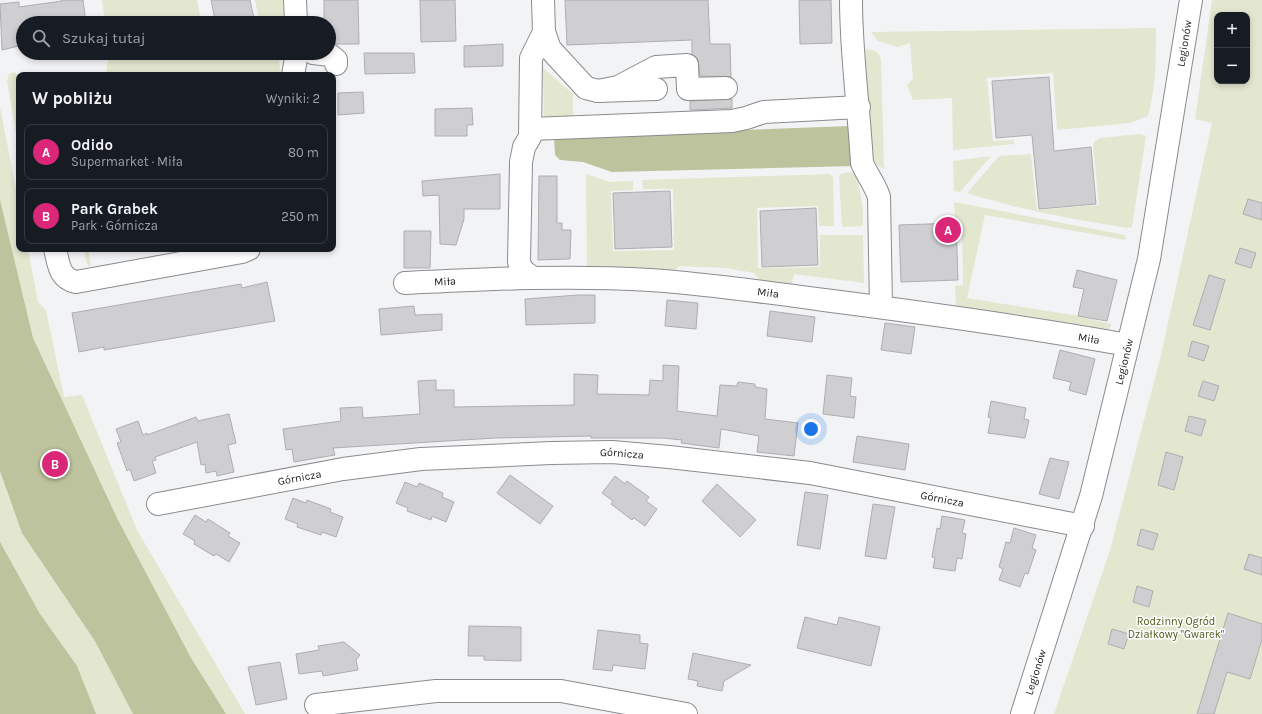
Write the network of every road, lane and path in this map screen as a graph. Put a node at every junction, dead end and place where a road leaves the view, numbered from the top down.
1 (295, 0) edge
2 (543, 0) edge
3 (851, 0) edge
4 (1191, 0) edge
5 (296, 16) edge
6 (544, 32) junction
7 (296, 60) edge
8 (336, 60) edge
9 (336, 64) dead end
10 (294, 72) edge
11 (726, 88) dead end
12 (656, 89) dead end
13 (598, 91) junction
14 (859, 107) junction
15 (531, 129) junction
16 (57, 252) edge
17 (242, 252) edge
18 (206, 254) edge
19 (532, 277) junction
20 (405, 283) dead end
21 (881, 307) junction
22 (1128, 345) junction
23 (158, 504) dead end
24 (1083, 526) junction
25 (316, 705) dead end
26 (686, 714) edge
27 (1022, 714) edge

1 - 5 street
2 - 6 street
3 - 14 street
4 - 22 street, Legionów
6 - 13 street
6 - 15 street
7 - 10 street
8 - 9 street
11 - 13 street
12 - 13 street
14 - 15 street
14 - 21 street
15 - 19 street
16 - 18 street
17 - 18 street
19 - 20 street, Miła
19 - 21 street, Miła
21 - 22 street, Miła
22 - 24 street, Legionów
23 - 24 street, Górnicza
24 - 27 street, Legionów
25 - 26 street

